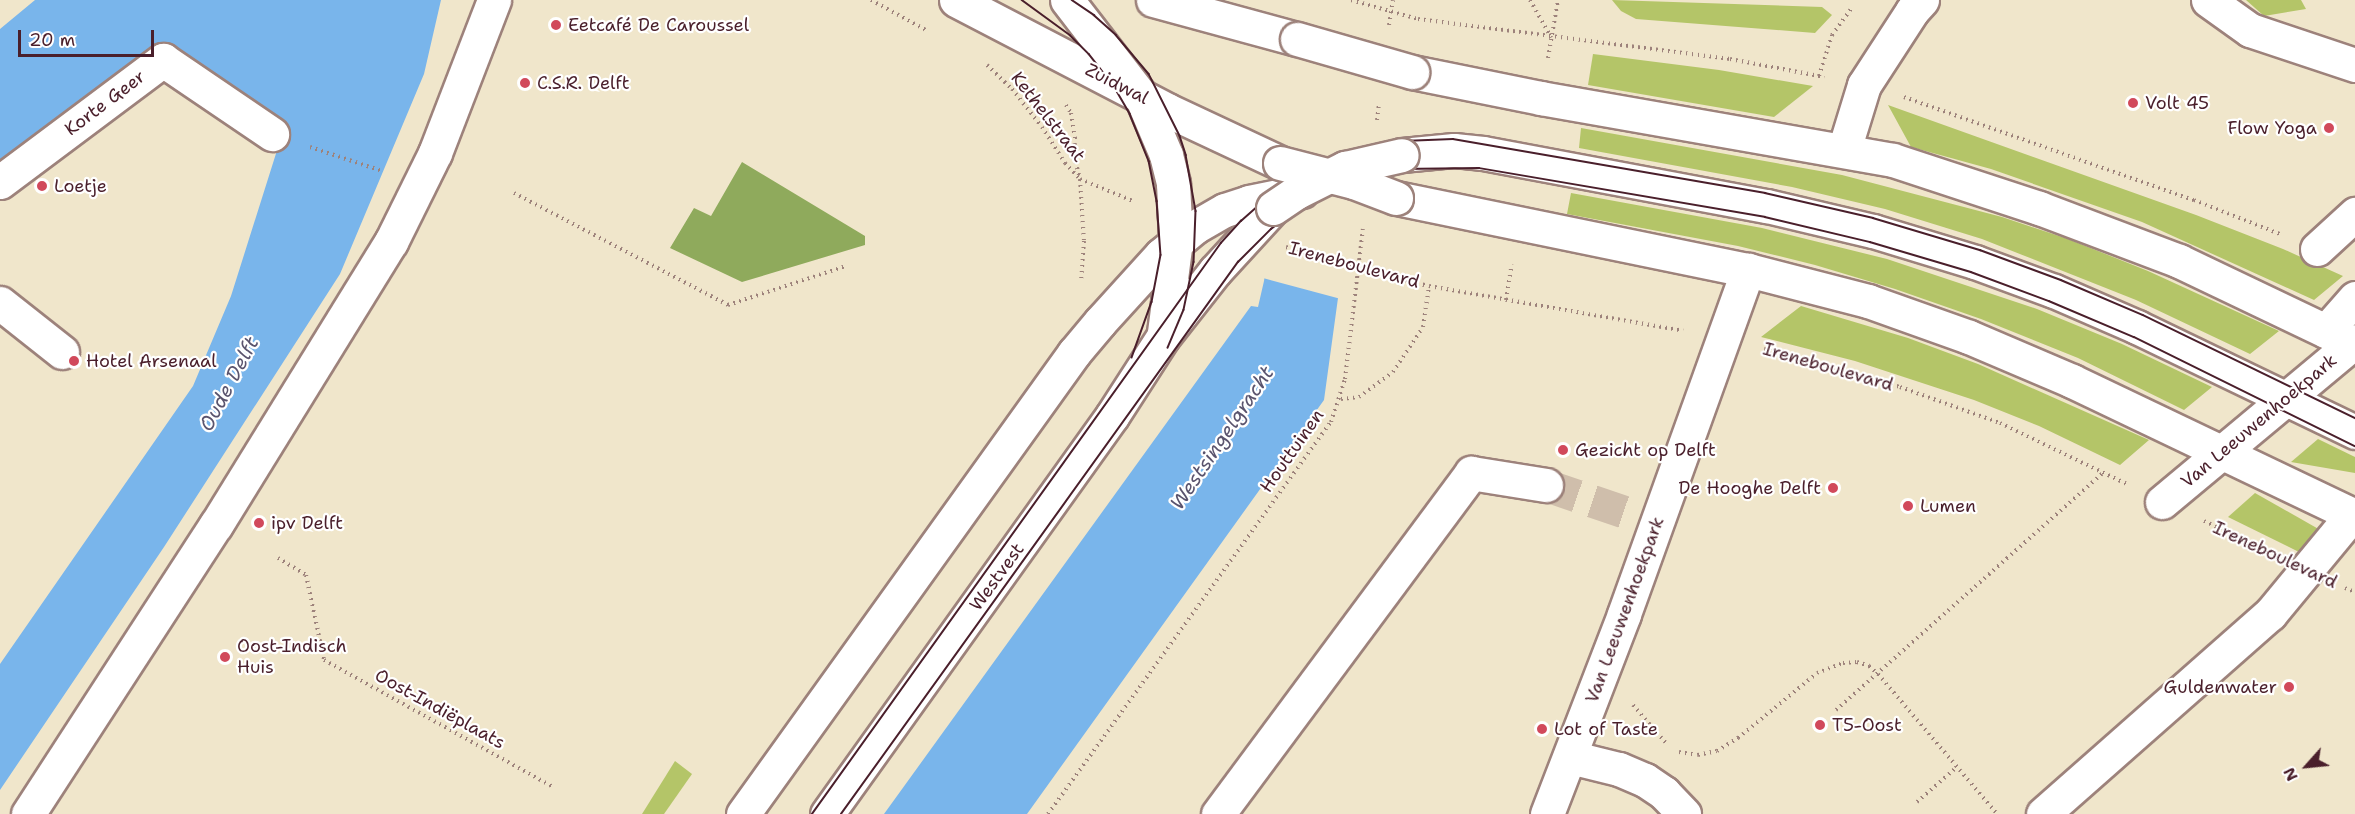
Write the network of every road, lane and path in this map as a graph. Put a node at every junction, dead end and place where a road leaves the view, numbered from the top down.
1 (494, 0) edge
2 (871, 0) edge
3 (956, 0) edge
4 (1068, 0) edge
5 (1153, 0) edge
6 (1351, 0) edge
7 (1393, 0) edge
8 (1530, 0) edge
9 (1558, 0) edge
10 (1922, 0) edge
11 (2208, 0) edge
12 (1851, 9) dead end
13 (932, 33) dead end
14 (1388, 35) dead end
15 (1551, 38) junction
16 (979, 61) dead end
17 (2355, 65) edge
18 (1819, 76) junction
19 (1864, 85) junction
20 (1380, 93) dead end
21 (1141, 96) junction
22 (1065, 103) dead end
23 (1376, 128) dead end
24 (272, 134) joint
25 (1844, 150) junction
26 (391, 174) dead end
27 (1080, 178) junction
28 (1341, 179) junction
29 (0, 182) edge
30 (514, 193) dead end
31 (1282, 198) junction
32 (2355, 214) edge
33 (1364, 221) dead end
34 (1176, 240) junction
35 (1277, 244) dead end
36 (2317, 249) joint
37 (846, 266) dead end
38 (1748, 270) junction
39 (1080, 286) dead end
40 (1429, 286) junction
41 (2355, 298) edge
42 (0, 303) edge
43 (1163, 337) junction
44 (1724, 338) junction
45 (2347, 340) edge
46 (62, 352) dead end
47 (2286, 398) junction
48 (1341, 399) junction
49 (2355, 432) edge
50 (2222, 453) junction
51 (2104, 472) junction
52 (1546, 485) tunnel mouth
53 (2162, 502) junction
54 (2354, 515) edge
55 (278, 558) dead end
56 (2309, 570) junction
57 (2355, 592) edge
58 (1609, 653) junction
59 (1878, 674) junction
60 (1836, 710) dead end
61 (1570, 757) junction
62 (1957, 767) junction
63 (554, 787) dead end
64 (1917, 802) dead end
65 (28, 814) edge
66 (743, 814) edge
67 (827, 814) edge
68 (1048, 814) edge
69 (1218, 814) edge
70 (1547, 814) edge
71 (1684, 814) edge
72 (1997, 814) edge
73 (2043, 814) edge

1 - 65 street
2 - 13 path
3 - 21 street, Zuidwal
4 - 21 street, Westvest
5 - 25 street, bridge
6 - 15 path, bridge
7 - 14 path
8 - 15 path
9 - 15 path
10 - 19 street
11 - 17 street
12 - 18 path
15 - 18 path
16 - 27 path, Kethelstraat
18 - 19 path
19 - 25 street
19 - 36 path
20 - 23 path
21 - 28 street, Zuidwal, bridge
21 - 34 street, Westvest
22 - 27 path
24 - 26 path
24 - 29 street, Korte Geer
25 - 45 street
27 - 39 path
28 - 31 street, Westvest, bridge
28 - 38 street, bridge
28 - 47 street, Westvest, bridge
30 - 37 path
31 - 34 street, Westvest
31 - 43 street, Westvest
32 - 36 street
33 - 48 path, Houttuinen
34 - 43 street, Westvest
34 - 66 street, Westvest
35 - 40 path, Ireneboulevard, bridge
38 - 44 street, Van Leeuwenhoekpark
38 - 50 street
40 - 44 path, Ireneboulevard
40 - 48 path
41 - 45 street, Van Leeuwenhoekpark
42 - 46 street
43 - 67 street, Westvest
44 - 51 path, Ireneboulevard
44 - 58 street, Van Leeuwenhoekpark
45 - 47 street, Van Leeuwenhoekpark
47 - 49 street
47 - 50 street, Van Leeuwenhoekpark
48 - 68 path, Houttuinen
50 - 53 street, Van Leeuwenhoekpark
50 - 54 street
51 - 53 path, Ireneboulevard
51 - 59 path
52 - 69 street
53 - 56 path, Ireneboulevard
54 - 56 street
55 - 63 path, Oost-Indiëplaats
56 - 57 path, Ireneboulevard
56 - 73 street
58 - 59 path
58 - 61 street, Van Leeuwenhoekpark
59 - 60 path
59 - 62 path
61 - 70 street, Van Leeuwenhoekpark
61 - 71 street
62 - 64 path
62 - 72 path

